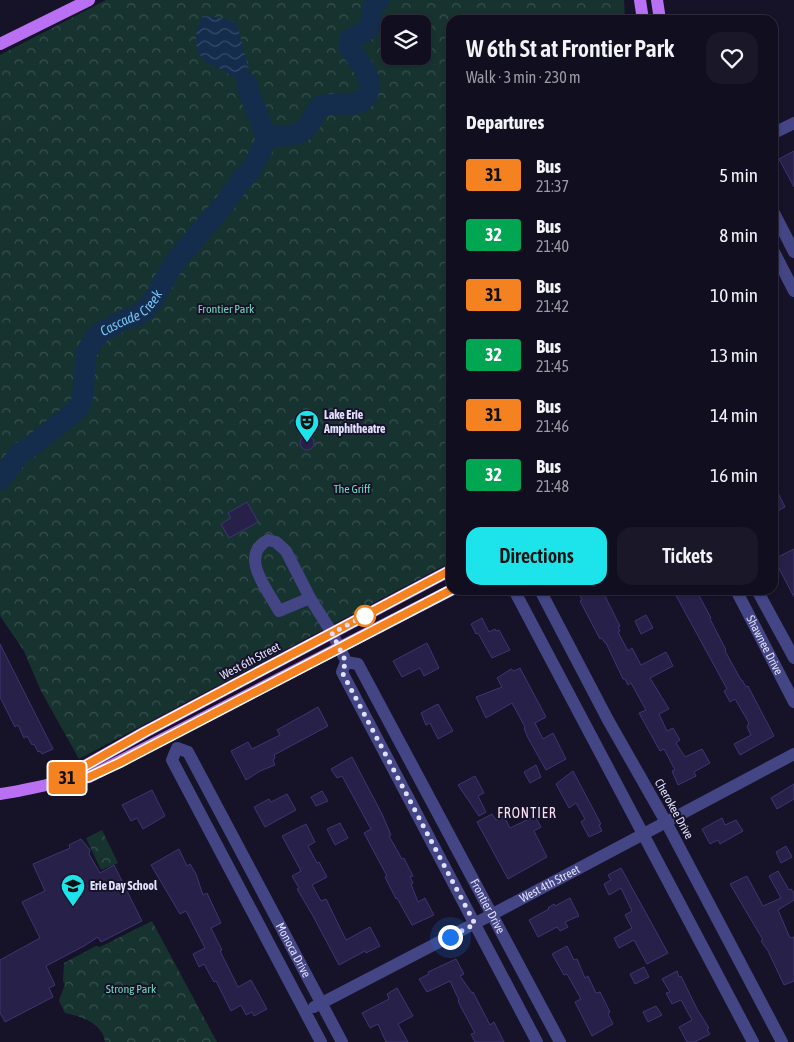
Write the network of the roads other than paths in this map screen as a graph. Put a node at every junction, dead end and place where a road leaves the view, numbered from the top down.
1 (89, 0) edge
2 (640, 0) edge
3 (657, 1) edge
4 (642, 15) edge
5 (659, 15) edge
6 (665, 15) edge
7 (0, 44) edge
8 (794, 122) edge
9 (778, 131) edge
10 (778, 221) edge
11 (794, 252) edge
12 (778, 260) edge
13 (794, 291) edge
14 (446, 573) edge
15 (446, 593) edge
16 (517, 595) edge
17 (543, 595) edge
18 (739, 595) edge
19 (760, 595) edge
20 (310, 598) junction
21 (332, 633) junction
22 (339, 648) junction
23 (794, 658) edge
24 (346, 662) junction
25 (794, 702) edge
26 (165, 721) junction
27 (173, 736) junction
28 (177, 748) junction
29 (794, 754) edge
30 (416, 772) junction
31 (64, 780) junction
32 (400, 780) junction
33 (0, 794) edge
34 (666, 822) junction
35 (644, 834) junction
36 (244, 857) junction
37 (229, 865) junction
38 (491, 915) junction
39 (475, 924) junction
40 (321, 1003) junction
41 (305, 1012) junction
42 (321, 1042) edge
43 (342, 1042) edge
44 (537, 1042) edge
45 (560, 1042) edge
46 (753, 1042) edge
47 (782, 1042) edge

1 - 7 main road
2 - 4 main road
3 - 5 main road
3 - 6 street
8 - 9 street
10 - 11 street
12 - 13 street
14 - 21 main road, West 6th Street
15 - 22 main road, West 6th Street
16 - 35 street
17 - 34 street, Cherokee Drive
18 - 25 street, Shawnee Drive
19 - 23 street, Shawnee Drive
20 - 20 street, Frontier Drive
20 - 21 street, Frontier Drive
21 - 22 street, Frontier Drive
21 - 26 main road, West 6th Street
22 - 24 street, Frontier Drive
22 - 27 main road, West 6th Street
24 - 30 street, Frontier Drive
24 - 32 street, Frontier Drive
26 - 27 street, Monoca Drive
26 - 31 main road, West 6th Street
27 - 28 street, Monoca Drive
27 - 31 main road, West 6th Street
28 - 36 street, Monoca Drive
28 - 37 street, Monoca Drive
29 - 34 street, West 4th Street
30 - 32 street
30 - 38 street, Frontier Drive
31 - 33 main road, West 6th Street
32 - 39 street, Frontier Drive
34 - 35 street, West 4th Street
34 - 47 street, Cherokee Drive
35 - 38 street, West 4th Street
35 - 46 street
36 - 37 street
36 - 40 street, Monoca Drive
37 - 41 street, Monoca Drive
38 - 39 street, West 4th Street
38 - 45 street, Frontier Drive
39 - 40 street, West 4th Street
39 - 44 street, Frontier Drive
40 - 41 street, West 4th Street
40 - 43 street, Monoca Drive
41 - 42 street, Monoca Drive

